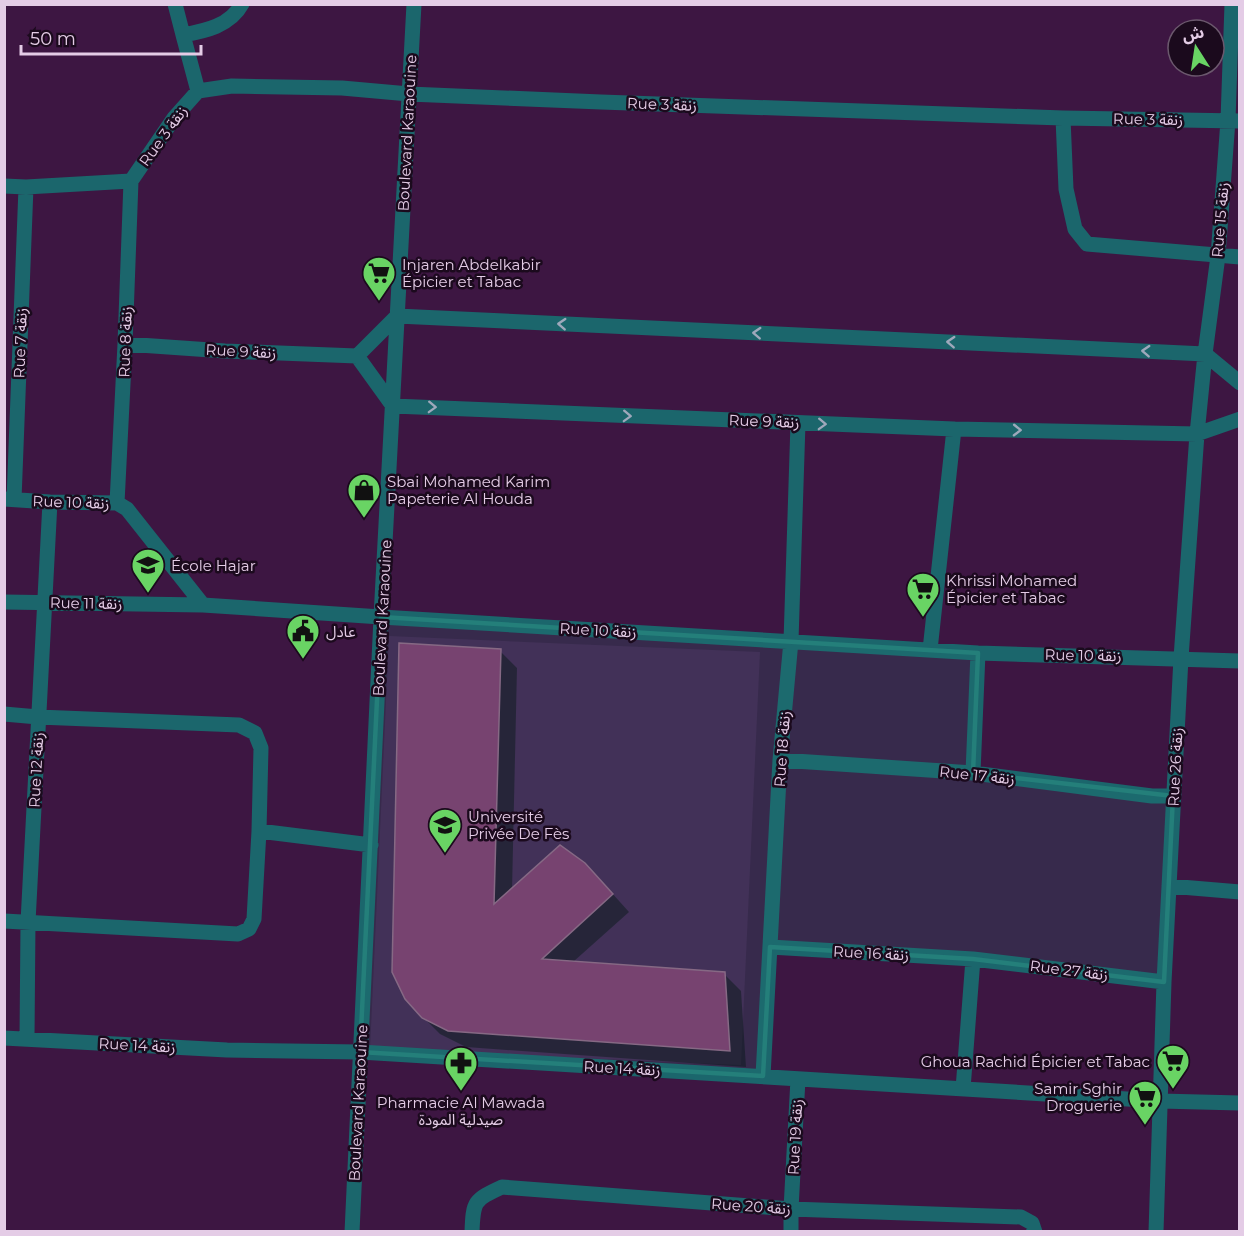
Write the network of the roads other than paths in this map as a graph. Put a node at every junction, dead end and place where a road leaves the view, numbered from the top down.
1 (175, 4) edge
2 (242, 4) edge
3 (414, 4) edge
4 (1232, 4) edge
5 (183, 35) junction
6 (198, 91) junction
7 (409, 94) junction
8 (1063, 118) junction
9 (1234, 120) edge
10 (131, 181) junction
11 (4, 186) edge
12 (26, 187) junction
13 (1218, 256) junction
14 (1239, 257) edge
15 (398, 316) junction
16 (125, 344) junction
17 (1205, 354) junction
18 (357, 356) junction
19 (1239, 382) edge
20 (393, 406) junction
21 (1239, 419) edge
22 (798, 423) junction
23 (954, 429) junction
24 (1197, 434) junction
25 (9, 500) edge
26 (50, 502) junction
27 (117, 503) junction
28 (4, 602) edge
29 (45, 603) junction
30 (203, 605) junction
31 (381, 617) junction
32 (790, 641) junction
33 (930, 650) junction
34 (978, 653) junction
35 (1181, 658) junction
36 (1239, 661) edge
37 (4, 714) edge
38 (38, 717) junction
39 (780, 760) junction
40 (973, 773) junction
41 (1173, 796) junction
42 (260, 831) junction
43 (371, 846) junction
44 (1169, 886) junction
45 (1239, 892) edge
46 (4, 921) edge
47 (28, 922) junction
48 (770, 946) junction
49 (973, 959) junction
50 (1164, 982) junction
51 (4, 1038) edge
52 (27, 1039) junction
53 (360, 1052) junction
54 (763, 1076) junction
55 (798, 1079) junction
56 (963, 1089) junction
57 (1160, 1101) junction
58 (1239, 1103) edge
59 (791, 1209) junction
60 (352, 1232) edge
61 (472, 1232) edge
62 (791, 1232) edge
63 (1035, 1232) edge
64 (1156, 1232) edge

1 - 5 street
2 - 5 street
3 - 7 street, Boulevard Karaouine
4 - 9 street, Rue 15 زنقة
5 - 6 street
6 - 7 street, Rue 3 زنقة
6 - 10 street, Rue 3 زنقة
7 - 8 street, Rue 3 زنقة
7 - 15 street, Boulevard Karaouine
8 - 9 street, Rue 3 زنقة
8 - 13 street
9 - 13 street, Rue 15 زنقة
10 - 12 street
10 - 16 street, Rue 8 زنقة
11 - 12 street
12 - 25 street, Rue 7 زنقة
13 - 14 street
13 - 17 street, Rue 15 زنقة
17 -> 15 street
15 - 18 street
15 - 20 street, Boulevard Karaouine
16 - 18 street, Rue 9 زنقة
16 - 27 street, Rue 8 زنقة
17 - 19 street
17 - 24 street, Rue 15 زنقة
18 - 20 street
20 -> 22 street, Rue 9 زنقة
20 - 31 street, Boulevard Karaouine
21 - 24 street
22 -> 23 street, Rue 9 زنقة
22 - 32 street, Rue 18 زنقة
23 -> 24 street, Rue 9 زنقة
23 - 33 street
24 - 35 street, Rue 26 زنقة
25 - 26 street, Rue 10 زنقة
26 - 27 street, Rue 10 زنقة
26 - 29 street, Rue 12 زنقة
27 - 30 street, Rue 10 زنقة
28 - 29 street, Rue 11 زنقة
29 - 30 street, Rue 11 زنقة
29 - 38 street, Rue 12 زنقة
30 - 31 street, Rue 10 زنقة
31 - 32 street, Rue 10 زنقة
31 - 43 street, Boulevard Karaouine
32 - 33 street, Rue 10 زنقة
32 - 39 street, Rue 18 زنقة
33 - 34 street, Rue 10 زنقة
34 - 35 street, Rue 10 زنقة
34 - 40 street
35 - 36 street, Rue 10 زنقة
35 - 41 street, Rue 26 زنقة
37 - 38 street
38 - 42 street
38 - 47 street, Rue 12 زنقة
39 - 40 street, Rue 17 زنقة
39 - 48 street, Rue 18 زنقة
40 - 41 street, Rue 17 زنقة
41 - 44 street, Rue 26 زنقة
42 - 43 street
42 - 47 street
43 - 53 street, Boulevard Karaouine
44 - 45 street
44 - 50 street, Rue 26 زنقة
46 - 47 street
47 - 52 street, Rue 12 زنقة
48 - 49 street, Rue 16 زنقة
48 - 54 street, Rue 18 زنقة
49 - 50 street, Rue 27 زنقة
49 - 56 street
50 - 57 street, Rue 26 زنقة
51 - 52 street, Rue 14 زنقة
52 - 53 street, Rue 14 زنقة
53 - 54 street, Rue 14 زنقة
53 - 60 street, Boulevard Karaouine
54 - 55 street, Rue 14 زنقة
55 - 56 street, Rue 14 زنقة
55 - 59 street, Rue 19 زنقة
56 - 57 street, Rue 14 زنقة
57 - 58 street, Rue 14 زنقة
57 - 64 street
59 - 61 street, Rue 20 زنقة
59 - 62 street, Rue 19 زنقة
59 - 63 street, Rue 20 زنقة

